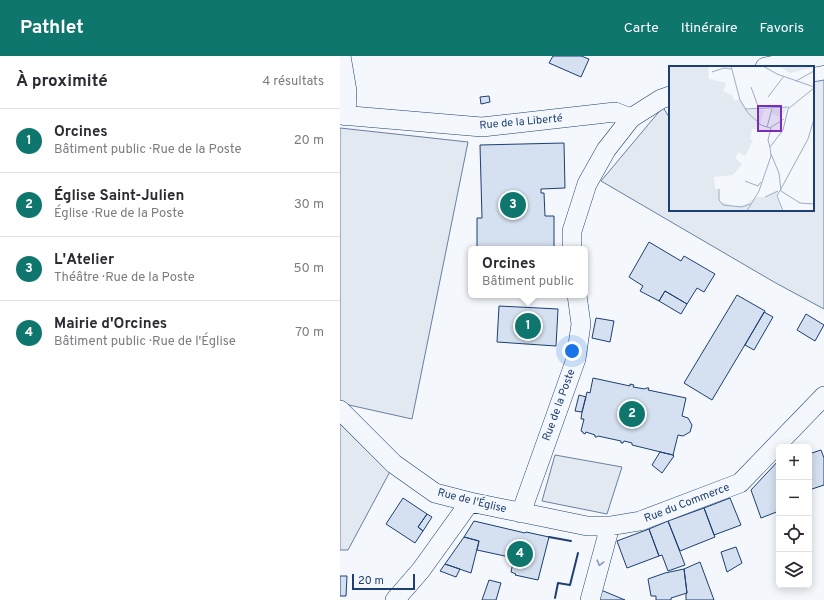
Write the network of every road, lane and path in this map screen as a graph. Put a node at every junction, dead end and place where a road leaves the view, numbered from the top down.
1 (341, 56) edge
2 (822, 56) edge
3 (770, 66) edge
4 (669, 96) edge
5 (343, 116) edge
6 (631, 118) junction
7 (572, 246) edge
8 (577, 298) edge
9 (824, 396) edge
10 (340, 410) edge
11 (470, 502) junction
12 (521, 513) junction
13 (610, 526) junction
14 (395, 600) edge
15 (590, 600) edge

1 - 5 street
2 - 3 street
4 - 6 street
5 - 6 street, Rue de la Liberté
6 - 7 street
8 - 12 street, Rue de la Poste
9 - 13 street, Rue du Commerce
10 - 11 street, Rue de l'Église
11 - 12 street, Rue de l'Église
11 - 14 street
12 - 13 street, Rue de l'Église
13 -> 15 street

